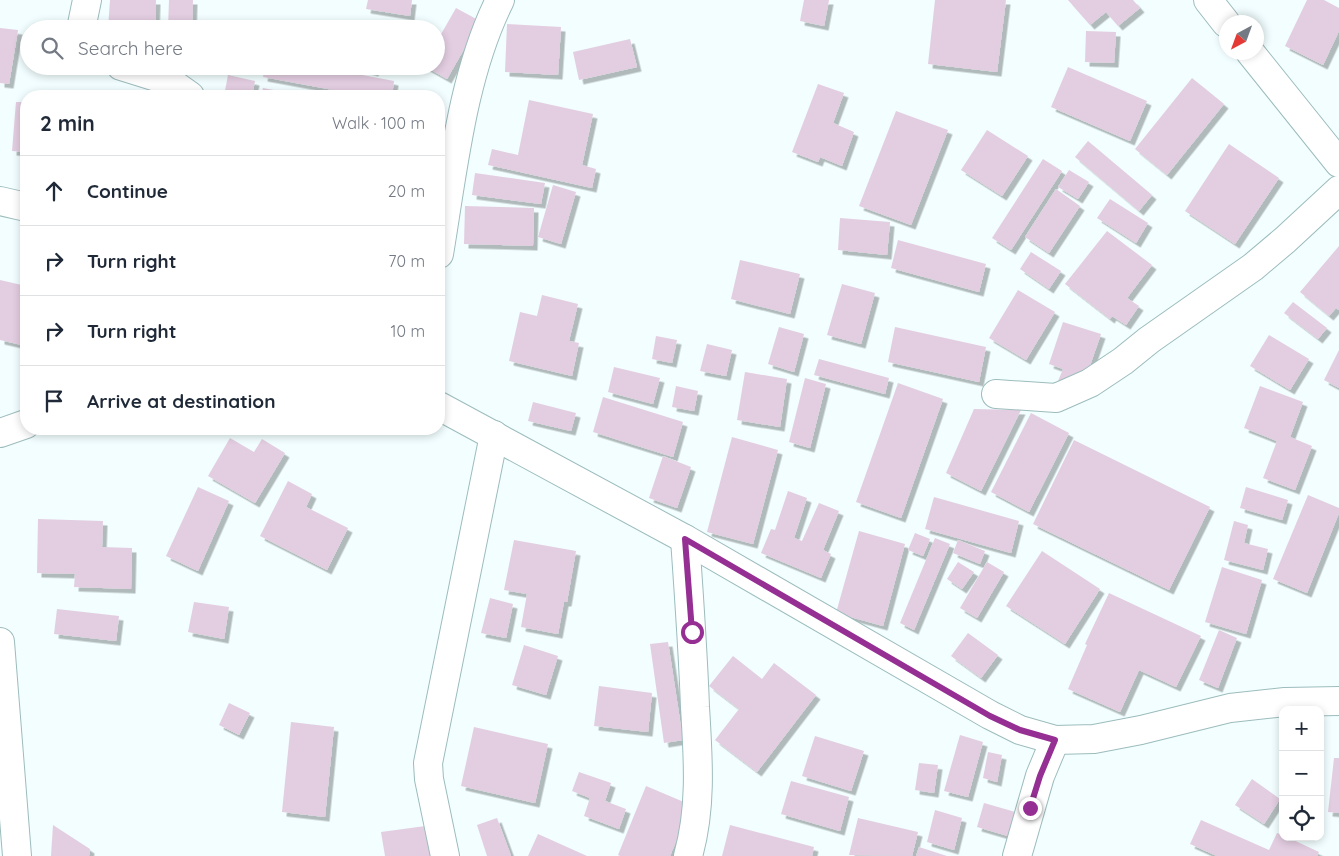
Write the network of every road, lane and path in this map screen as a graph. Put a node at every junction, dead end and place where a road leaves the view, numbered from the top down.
1 (87, 0) edge
2 (500, 0) edge
3 (1208, 0) edge
4 (1220, 15) edge
5 (83, 20) edge
6 (1256, 60) edge
7 (150, 75) edge
8 (182, 90) edge
9 (1339, 162) edge
10 (1339, 190) edge
11 (0, 201) edge
12 (20, 206) edge
13 (445, 220) edge
14 (996, 394) dead end
15 (445, 409) edge
16 (20, 426) edge
17 (0, 433) edge
18 (494, 435) junction
19 (685, 539) junction
20 (0, 642) edge
21 (1339, 701) edge
22 (1055, 740) junction
23 (6, 795) edge
24 (17, 856) edge
25 (445, 856) edge
26 (688, 856) edge
27 (1017, 856) edge

1 - 5 street
2 - 13 street
3 - 4 street
6 - 9 street
7 - 8 street
10 - 14 street
11 - 12 street
15 - 18 street
16 - 17 street
18 - 19 street
18 - 25 street
19 - 22 street
19 - 26 street
20 - 23 street
21 - 22 street
22 - 27 street
23 - 24 street

